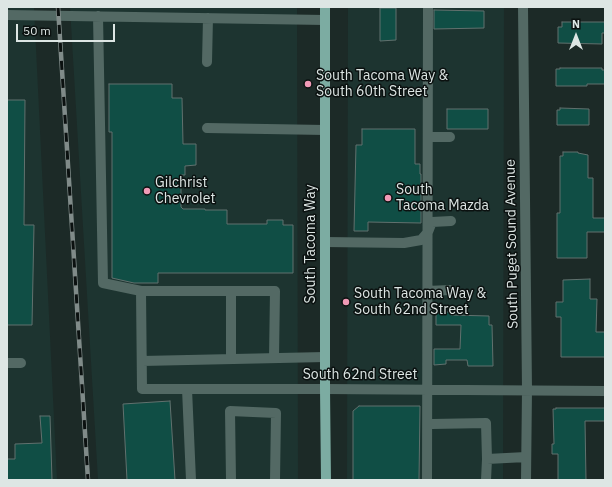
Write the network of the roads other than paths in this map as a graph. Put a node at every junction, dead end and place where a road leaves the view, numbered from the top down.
1 (325, 7) edge
2 (428, 7) edge
3 (523, 7) edge
4 (79, 11) edge
5 (148, 12) edge
6 (7, 15) edge
7 (98, 16) junction
8 (208, 18) junction
9 (325, 20) junction
10 (207, 62) dead end
11 (207, 128) dead end
12 (325, 130) junction
13 (428, 137) junction
14 (450, 137) dead end
15 (451, 221) dead end
16 (428, 232) junction
17 (324, 242) junction
18 (450, 290) dead end
19 (141, 291) junction
20 (231, 291) junction
21 (427, 291) junction
22 (325, 357) junction
23 (274, 358) junction
24 (231, 359) junction
25 (142, 361) junction
26 (7, 363) edge
27 (21, 363) dead end
28 (187, 389) junction
29 (325, 389) junction
30 (426, 390) junction
31 (527, 390) junction
32 (605, 391) edge
33 (432, 424) dead end
34 (526, 457) junction
35 (487, 459) junction
36 (191, 480) edge
37 (231, 480) edge
38 (275, 480) edge
39 (326, 480) edge
40 (426, 480) edge
41 (486, 480) edge
42 (526, 480) edge

1 - 9 main road, South Tacoma Way
2 - 13 street
3 - 31 street, South Puget Sound Avenue
4 - 6 street
4 - 7 street
5 - 7 street
5 - 8 street
7 - 19 street
8 - 9 street
8 - 10 street
9 - 12 main road, South Tacoma Way
11 - 12 street
12 - 17 main road, South Tacoma Way
13 - 14 street
13 - 16 street
15 - 16 street
16 - 17 street
16 - 21 street
17 - 22 main road, South Tacoma Way
18 - 21 street
19 - 20 street
19 - 25 street, South 62nd Street
20 - 23 street
20 - 24 street
21 - 30 street
22 - 23 street
22 - 29 main road, South Tacoma Way
23 - 24 street
24 - 25 street
25 - 28 street, South 62nd Street
26 - 27 street
28 - 29 street, South 62nd Street
28 - 36 street
29 - 30 street, South 62nd Street
29 - 39 main road, South Tacoma Way
30 - 31 street, South 62nd Street
30 - 40 street
31 - 32 street, South 62nd Street
31 - 34 street, South Puget Sound Avenue
33 - 35 street
34 - 35 street
34 - 42 street, South Puget Sound Avenue
35 - 41 street
37 - 38 street

